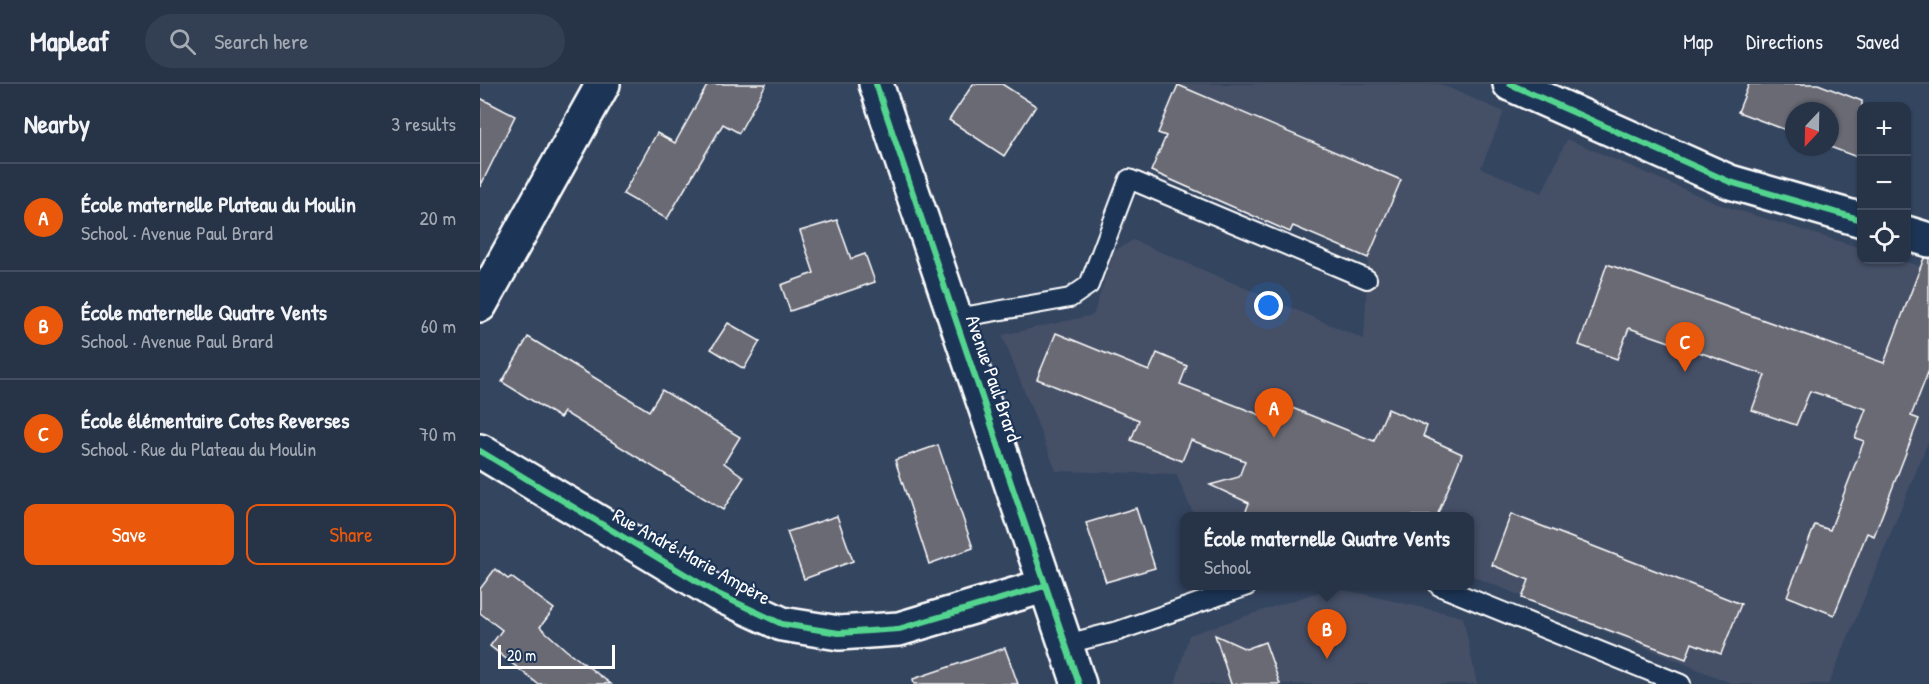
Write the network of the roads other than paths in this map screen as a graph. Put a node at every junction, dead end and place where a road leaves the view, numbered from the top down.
1 (603, 84) edge
2 (876, 84) edge
3 (1510, 84) edge
4 (1857, 219) edge
5 (1911, 235) edge
6 (1929, 240) edge
7 (1366, 279) dead end
8 (480, 305) edge
9 (957, 318) junction
10 (480, 451) edge
11 (1044, 586) junction
12 (1233, 590) edge
13 (1451, 590) edge
14 (1066, 644) junction
15 (1079, 684) edge
16 (1681, 684) edge

1 - 8 street
2 - 9 street, Avenue Paul Brard
3 - 4 street
5 - 6 street
7 - 9 lane
9 - 11 street, Avenue Paul Brard
10 - 11 street, Rue André Marie Ampère
11 - 14 street, Avenue Paul Brard
12 - 14 lane
13 - 16 lane
14 - 15 street, Avenue Paul Brard

